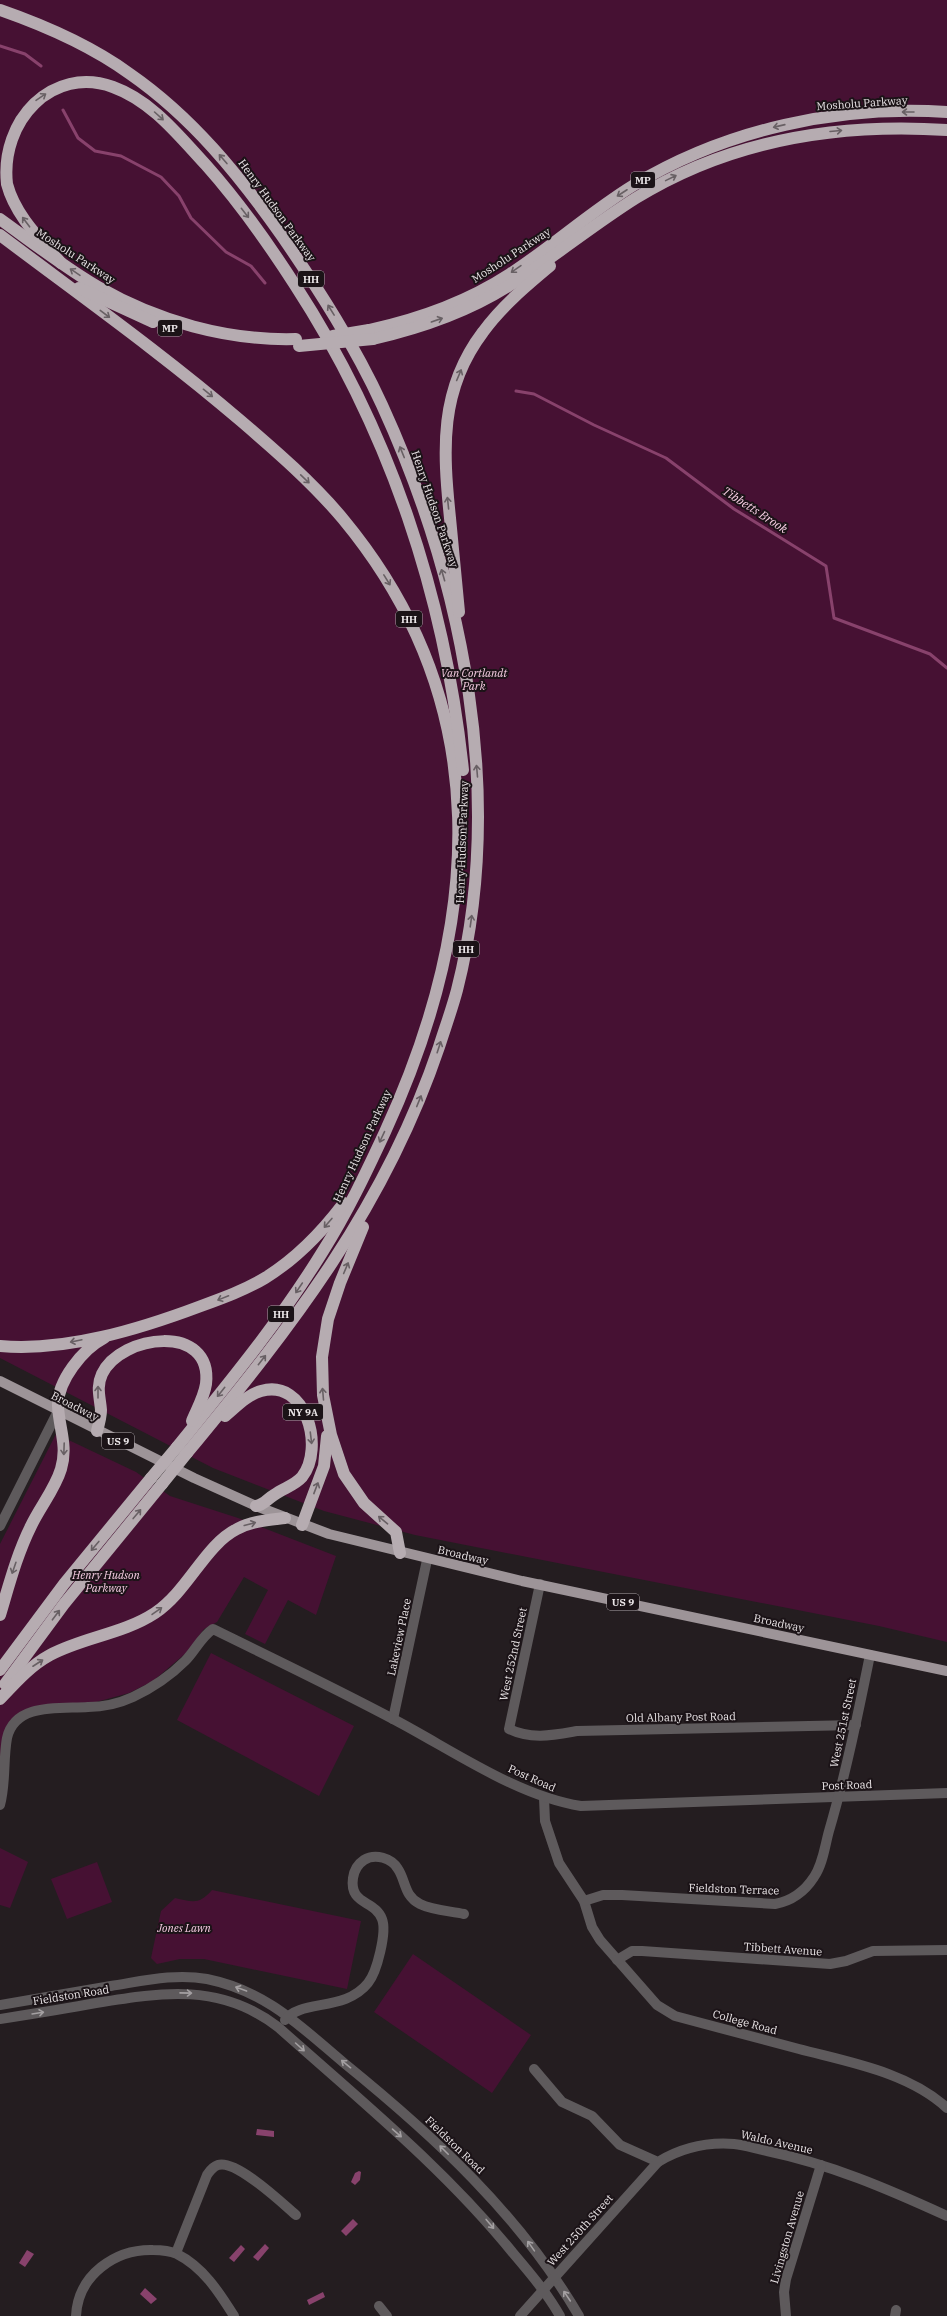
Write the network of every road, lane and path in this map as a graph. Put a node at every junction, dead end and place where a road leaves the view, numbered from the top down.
1 (0, 10) edge
2 (947, 112) edge
3 (947, 130) edge
4 (0, 219) edge
5 (0, 235) edge
6 (580, 238) junction
7 (61, 262) junction
8 (51, 274) junction
9 (371, 334) junction
10 (297, 343) junction
11 (463, 667) junction
12 (459, 816) junction
13 (367, 1169) junction
14 (381, 1182) junction
15 (114, 1333) junction
16 (0, 1346) edge
17 (0, 1381) edge
18 (58, 1411) junction
19 (325, 1412) junction
20 (97, 1431) junction
21 (203, 1434) junction
22 (177, 1447) junction
23 (256, 1506) junction
24 (285, 1518) junction
25 (1, 1523) edge
26 (302, 1525) junction
27 (400, 1553) junction
28 (427, 1560) junction
29 (540, 1584) junction
30 (0, 1615) edge
31 (870, 1655) junction
32 (0, 1670) edge
33 (947, 1671) edge
34 (0, 1692) edge
35 (0, 1699) edge
36 (393, 1719) junction
37 (856, 1725) junction
38 (509, 1728) joint
39 (947, 1793) edge
40 (839, 1797) junction
41 (544, 1798) junction
42 (0, 1805) edge
43 (584, 1901) junction
44 (464, 1914) dead end
45 (947, 1950) edge
46 (617, 1960) junction
47 (144, 1980) junction
48 (147, 1996) junction
49 (0, 2005) edge
50 (288, 2016) junction
51 (0, 2019) edge
52 (278, 2027) junction
53 (534, 2069) dead end
54 (947, 2108) edge
55 (658, 2162) junction
56 (821, 2165) junction
57 (296, 2215) dead end
58 (947, 2216) edge
59 (176, 2253) junction
60 (554, 2278) junction
61 (543, 2290) junction
62 (378, 2306) dead end
63 (76, 2316) edge
64 (234, 2316) edge
65 (387, 2316) edge
66 (520, 2316) edge
67 (560, 2316) edge
68 (579, 2316) edge
69 (786, 2316) edge

11 -> 1 highway, Henry Hudson Parkway / HH
2 -> 9 highway, Mosholu Parkway / MP
6 -> 3 highway, Mosholu Parkway / MP
4 - 7 highway, Mosholu Parkway / MP
5 - 8 highway, Henry Hudson Parkway / HH
9 -> 6 highway, Mosholu Parkway / MP
11 -> 6 highway
10 -> 7 highway, Mosholu Parkway / MP
7 -> 12 highway
8 - 10 highway, Mosholu Parkway / MP
8 -> 12 highway, Henry Hudson Parkway / HH
9 - 10 highway, Mosholu Parkway / MP, bridge
14 -> 11 highway, Henry Hudson Parkway / HH
12 -> 13 highway, Henry Hudson Parkway / HH
13 -> 15 highway
13 -> 22 highway, Henry Hudson Parkway / HH
19 -> 14 highway
21 -> 14 highway, Henry Hudson Parkway / HH
15 -> 16 highway
15 - 18 highway
17 - 18 main road, Broadway / US 9
18 - 20 main road, Broadway / US 9
18 - 25 street
18 -> 30 highway
26 -> 19 highway
27 -> 19 highway
20 -> 22 highway
20 - 23 main road, Broadway / US 9
21 -> 23 highway, NY 9A
34 -> 21 highway, Henry Hudson Parkway / HH, bridge
22 -> 32 highway, Henry Hudson Parkway / HH, bridge
23 - 24 main road, Broadway / US 9
24 - 26 main road, Broadway / US 9
35 -> 24 highway
26 - 27 main road, Broadway / US 9
27 - 28 main road, Broadway / US 9
28 - 29 main road, Broadway / US 9
28 - 36 street, Lakeview Place
29 - 31 main road, Broadway / US 9
29 - 38 street, West 252nd Street
31 - 33 main road, Broadway / US 9
31 - 37 street, West 251st Street
36 - 41 street, Post Road
36 - 42 street, Post Road
37 - 38 street, Old Albany Post Road
37 - 40 street, West 251st Street
39 - 40 street, Post Road
40 - 41 street, Post Road
40 - 43 street, Fieldston Terrace
41 - 43 street
43 - 46 street, College Road
44 - 50 street
45 - 46 street, Tibbett Avenue
46 - 54 street, College Road
47 - 48 street
47 - 49 street, Fieldston Road
50 -> 47 street, Fieldston Road
51 -> 48 street, Fieldston Road
48 -> 52 street, Fieldston Road
50 - 52 street
60 -> 50 street, Fieldston Road
52 -> 61 street, Fieldston Road
53 - 55 street
55 - 56 street, Waldo Avenue
55 - 60 street, West 250th Street
56 - 58 street, Waldo Avenue
56 - 69 street, Livingston Avenue
57 - 59 street
59 - 63 street
59 - 64 street
60 - 61 street, West 250th Street
68 -> 60 street, Fieldston Road
61 - 66 street, West 250th Street
61 - 67 street, Fieldston Road
62 - 65 street

